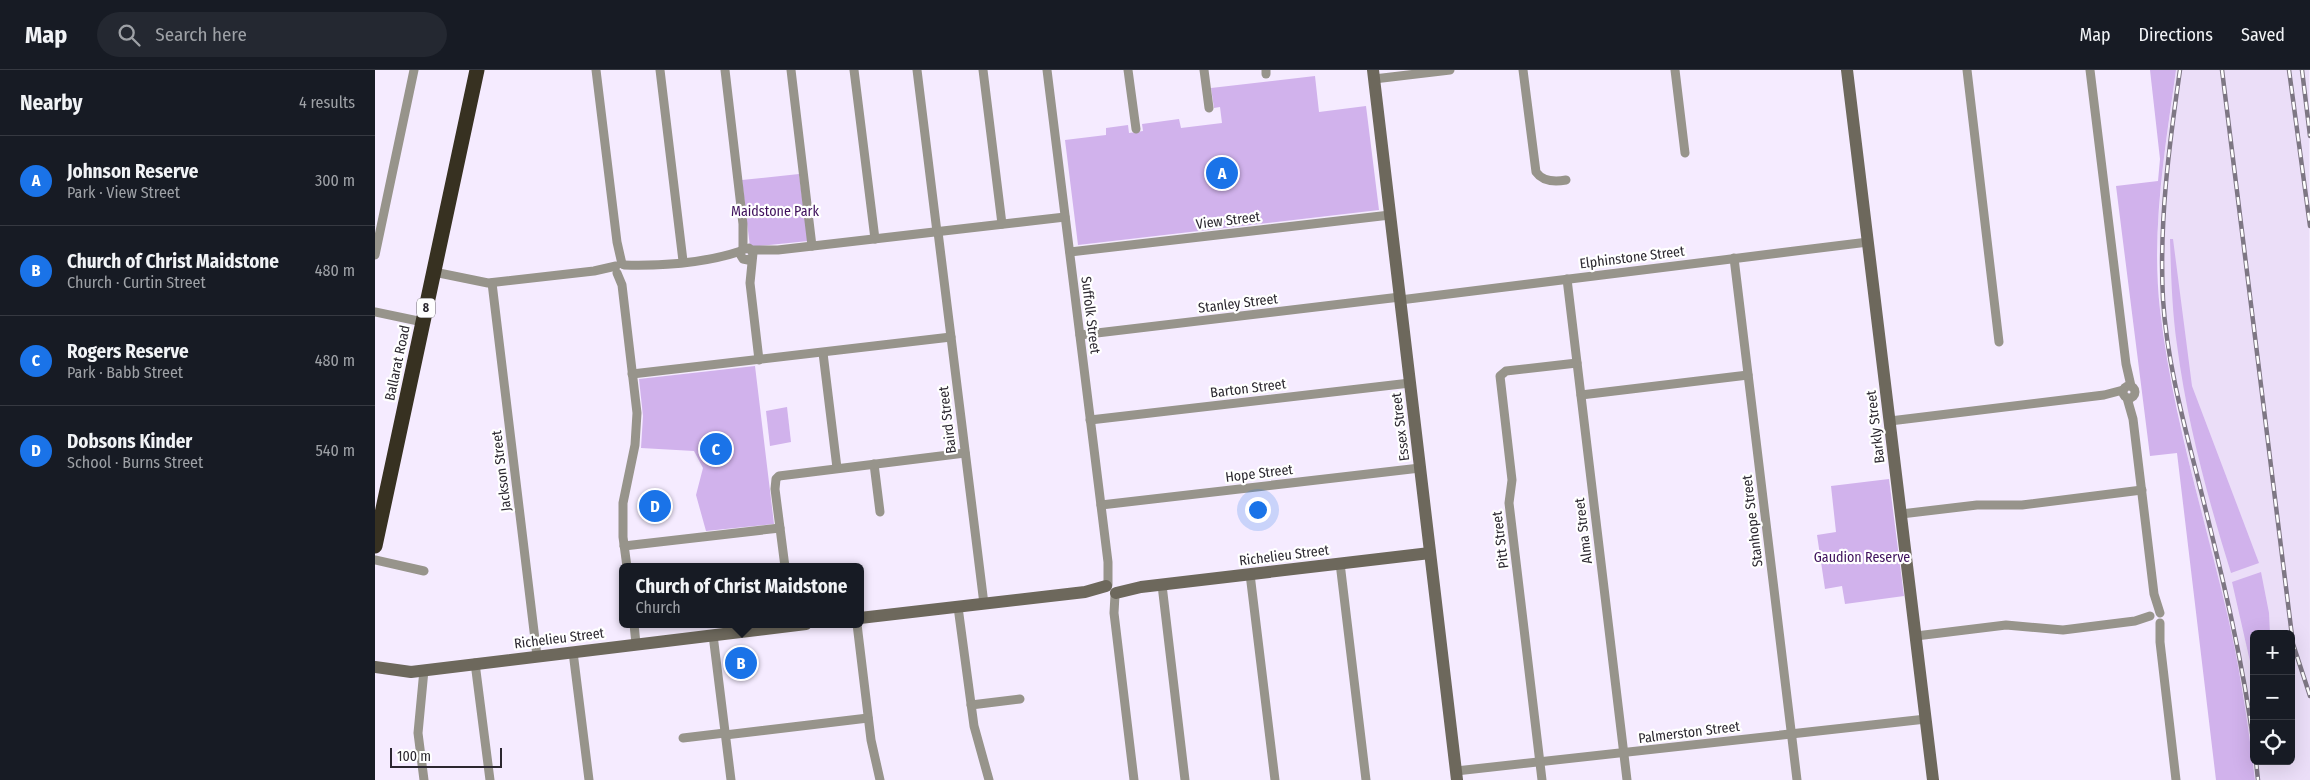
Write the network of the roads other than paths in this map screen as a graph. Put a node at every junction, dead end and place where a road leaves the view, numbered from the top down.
1 (414, 70) edge
2 (477, 70) edge
3 (596, 70) edge
4 (660, 70) edge
5 (725, 70) edge
6 (791, 70) edge
7 (854, 70) edge
8 (917, 70) edge
9 (983, 70) edge
10 (1047, 70) edge
11 (1128, 70) edge
12 (1204, 70) edge
13 (1450, 70) edge
14 (1523, 70) edge
15 (1675, 70) edge
16 (1847, 70) edge
17 (1967, 70) edge
18 (2090, 70) edge
19 (1373, 75) edge
20 (1209, 108) dead end
21 (1136, 129) dead end
22 (1685, 153) dead end
23 (1566, 180) dead end
24 (1390, 215) junction
25 (1065, 217) junction
26 (1001, 224) junction
27 (938, 232) junction
28 (875, 239) junction
29 (1868, 242) junction
30 (812, 246) junction
31 (1070, 252) junction
32 (375, 254) edge
33 (747, 254) junction
34 (1734, 258) junction
35 (683, 261) junction
36 (620, 268) junction
37 (434, 272) junction
38 (1567, 279) junction
39 (492, 283) junction
40 (1400, 299) junction
41 (375, 312) edge
42 (423, 322) junction
43 (1080, 335) junction
44 (951, 338) junction
45 (1999, 342) dead end
46 (823, 353) junction
47 (759, 360) junction
48 (1577, 362) junction
49 (632, 374) junction
50 (1748, 375) junction
51 (1409, 383) junction
52 (2127, 392) junction
53 (1581, 395) junction
54 (1090, 420) junction
55 (1890, 421) junction
56 (965, 453) junction
57 (873, 464) junction
58 (837, 468) junction
59 (1420, 468) junction
60 (2143, 490) junction
61 (1101, 505) junction
62 (379, 509) edge
63 (880, 512) dead end
64 (1901, 514) junction
65 (780, 528) junction
66 (375, 546) edge
67 (624, 546) junction
68 (1430, 553) junction
69 (375, 560) edge
70 (626, 563) edge
71 (784, 563) edge
72 (1340, 563) junction
73 (424, 571) dead end
74 (1250, 574) junction
75 (1162, 585) junction
76 (1111, 590) junction
77 (984, 604) junction
78 (958, 607) junction
79 (864, 618) edge
80 (2155, 619) junction
81 (634, 628) edge
82 (768, 628) edge
83 (858, 628) edge
84 (713, 635) junction
85 (1916, 636) junction
86 (636, 644) junction
87 (573, 652) junction
88 (537, 656) junction
89 (475, 663) junction
90 (375, 667) edge
91 (424, 670) junction
92 (1020, 699) dead end
93 (971, 705) junction
94 (869, 718) junction
95 (1926, 719) junction
96 (725, 734) junction
97 (1791, 734) junction
98 (683, 738) dead end
99 (1624, 753) junction
100 (1540, 762) junction
101 (1456, 776) edge
102 (424, 780) edge
103 (489, 780) edge
104 (589, 780) edge
105 (731, 780) edge
106 (880, 780) edge
107 (989, 780) edge
108 (1134, 780) edge
109 (1185, 780) edge
110 (1275, 780) edge
111 (1366, 780) edge
112 (1542, 780) edge
113 (1627, 780) edge
114 (1797, 780) edge
115 (1933, 780) edge
116 (2176, 780) edge

1 - 32 street
2 - 37 highway, Ballarat Road / 8
3 - 36 street
4 - 35 street
5 - 33 street
6 - 30 street
7 - 28 street
8 - 27 street, Baird Street
9 - 26 street
10 - 25 street, Suffolk Street
11 - 21 street
12 - 20 street
13 - 19 street
14 - 23 street
15 - 22 street
16 - 29 street, Barkly Street
17 - 45 street
18 - 52 street
19 - 24 street, Essex Street
24 - 31 street, View Street
24 - 40 street, Essex Street
25 - 26 street
25 - 31 street, Suffolk Street
26 - 27 street
27 - 28 street
27 - 44 street, Baird Street
28 - 30 street
29 - 34 street, Elphinstone Street
29 - 55 street, Barkly Street
30 - 33 street
31 - 43 street, Suffolk Street
33 - 35 street
33 - 47 street
34 - 38 street, Elphinstone Street
34 - 50 street, Stanhope Street
35 - 36 street
36 - 39 street
36 - 49 street
37 - 39 street
37 - 42 highway, Ballarat Road / 8
38 - 40 street, Elphinstone Street
38 - 48 street, Alma Street
39 - 88 street, Jackson Street
40 - 43 street, Stanley Street
40 - 51 street, Essex Street
41 - 42 street
42 - 62 highway, Ballarat Road / 8
43 - 54 street, Suffolk Street
44 - 46 street
44 - 56 street, Baird Street
46 - 47 street
46 - 58 street
47 - 49 street
48 - 53 street, Alma Street
48 - 100 street, Pitt Street
49 - 67 street
50 - 53 street
50 - 97 street, Stanhope Street
51 - 54 street, Barton Street
51 - 59 street, Essex Street
52 - 55 street
52 - 60 street
53 - 99 street, Alma Street
54 - 61 street, Suffolk Street
55 - 64 street, Barkly Street
56 - 57 street
56 - 77 street, Baird Street
57 - 58 street
57 - 63 street
58 - 65 street
59 - 61 street, Hope Street
59 - 68 street, Essex Street
60 - 64 street
60 - 80 street
61 - 76 street, Suffolk Street
62 - 66 highway, Ballarat Road / 8
64 - 85 street, Barkly Street
65 - 67 street
65 - 71 street
67 - 70 street
68 - 72 street, Richelieu Street
68 - 101 street, Essex Street
69 - 73 street
72 - 74 street, Richelieu Street
72 - 111 street
74 - 75 street, Richelieu Street
74 - 110 street
75 - 76 street, Richelieu Street
75 - 109 street
76 - 77 street, Richelieu Street
76 - 108 street, Suffolk Street
77 - 78 street, Richelieu Street
78 - 79 street, Richelieu Street
78 - 93 street
80 - 85 street
80 - 116 street
81 - 86 street
82 - 84 street, Richelieu Street
83 - 94 street
84 - 86 street, Richelieu Street
84 - 96 street
85 - 95 street, Barkly Street
86 - 87 street, Richelieu Street
87 - 88 street, Richelieu Street
87 - 104 street
88 - 89 street, Richelieu Street
89 - 91 street, Richelieu Street
89 - 103 street
90 - 91 street, Richelieu Street
91 - 102 street
92 - 93 street
93 - 107 street
94 - 96 street
94 - 106 street
95 - 97 street, Palmerston Street
95 - 115 street, Barkly Street
96 - 98 street
96 - 105 street
97 - 99 street, Palmerston Street
97 - 114 street, Stanhope Street
99 - 100 street, Palmerston Street
99 - 113 street, Alma Street
100 - 101 street, Palmerston Street
100 - 112 street, Pitt Street

